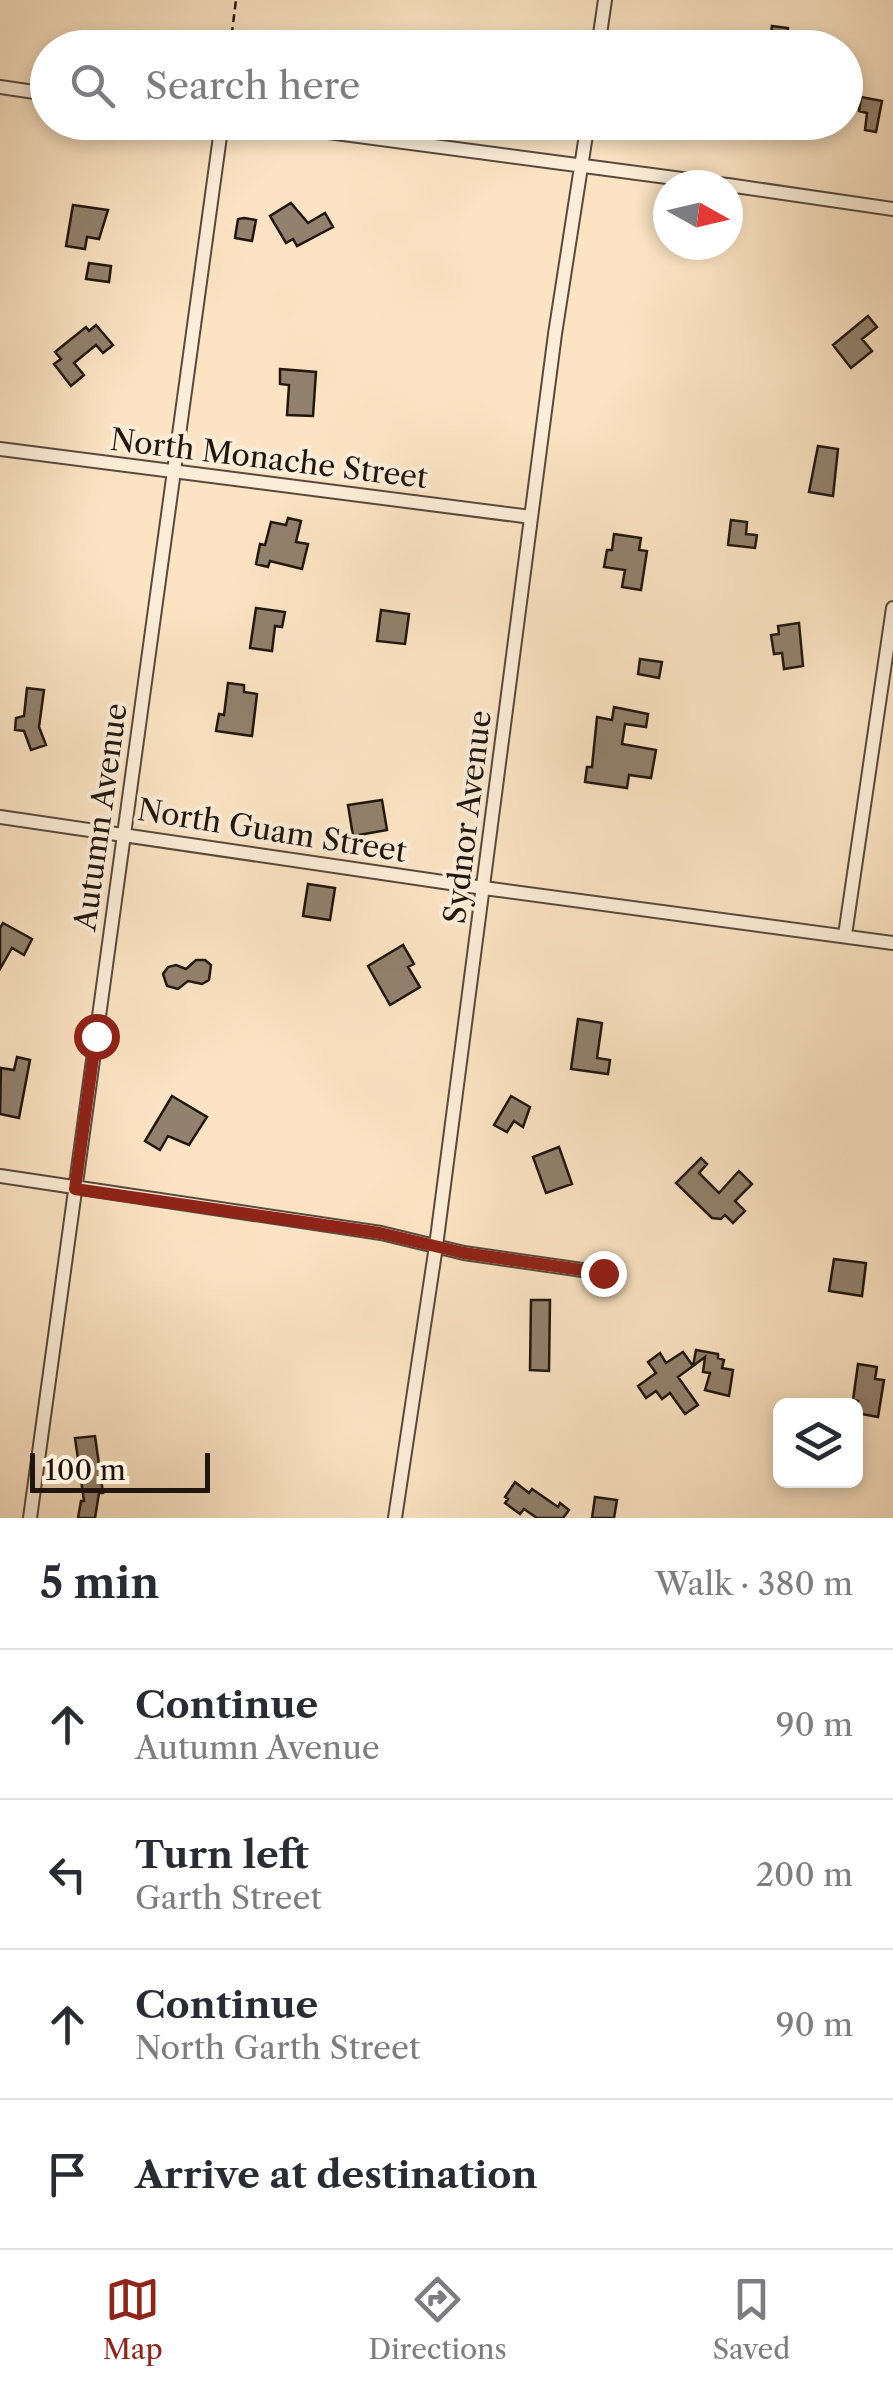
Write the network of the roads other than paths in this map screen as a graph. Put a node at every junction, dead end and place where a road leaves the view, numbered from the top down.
1 (605, 0) edge
2 (601, 30) edge
3 (0, 87) edge
4 (30, 91) edge
5 (220, 140) edge
6 (388, 140) edge
7 (586, 140) edge
8 (582, 166) junction
9 (653, 175) edge
10 (743, 187) edge
11 (893, 209) edge
12 (0, 449) edge
13 (174, 472) junction
14 (531, 517) junction
15 (893, 608) edge
16 (0, 817) edge
17 (124, 834) junction
18 (484, 888) junction
19 (845, 935) junction
20 (893, 943) edge
21 (0, 1176) edge
22 (75, 1189) junction
23 (436, 1246) junction
24 (603, 1273) dead end
25 (30, 1518) edge
26 (395, 1518) edge

1 - 2 street
3 - 4 street
5 - 13 street, Autumn Avenue
6 - 8 street
7 - 8 street, Sydnor Avenue
8 - 9 street
8 - 14 street, Sydnor Avenue
10 - 11 street
12 - 13 street, North Monache Street
13 - 14 street, North Monache Street
13 - 17 street, Autumn Avenue
14 - 18 street, Sydnor Avenue
15 - 19 street
16 - 17 street, North Guam Street
17 - 18 street, North Guam Street
17 - 22 street, Autumn Avenue
18 - 19 street, North Guam Street
18 - 23 street, Sydnor Avenue
19 - 20 street, North Guam Street
21 - 22 street
22 - 23 street
22 - 25 street, Autumn Avenue
23 - 24 street
23 - 26 street, Sydnor Avenue

